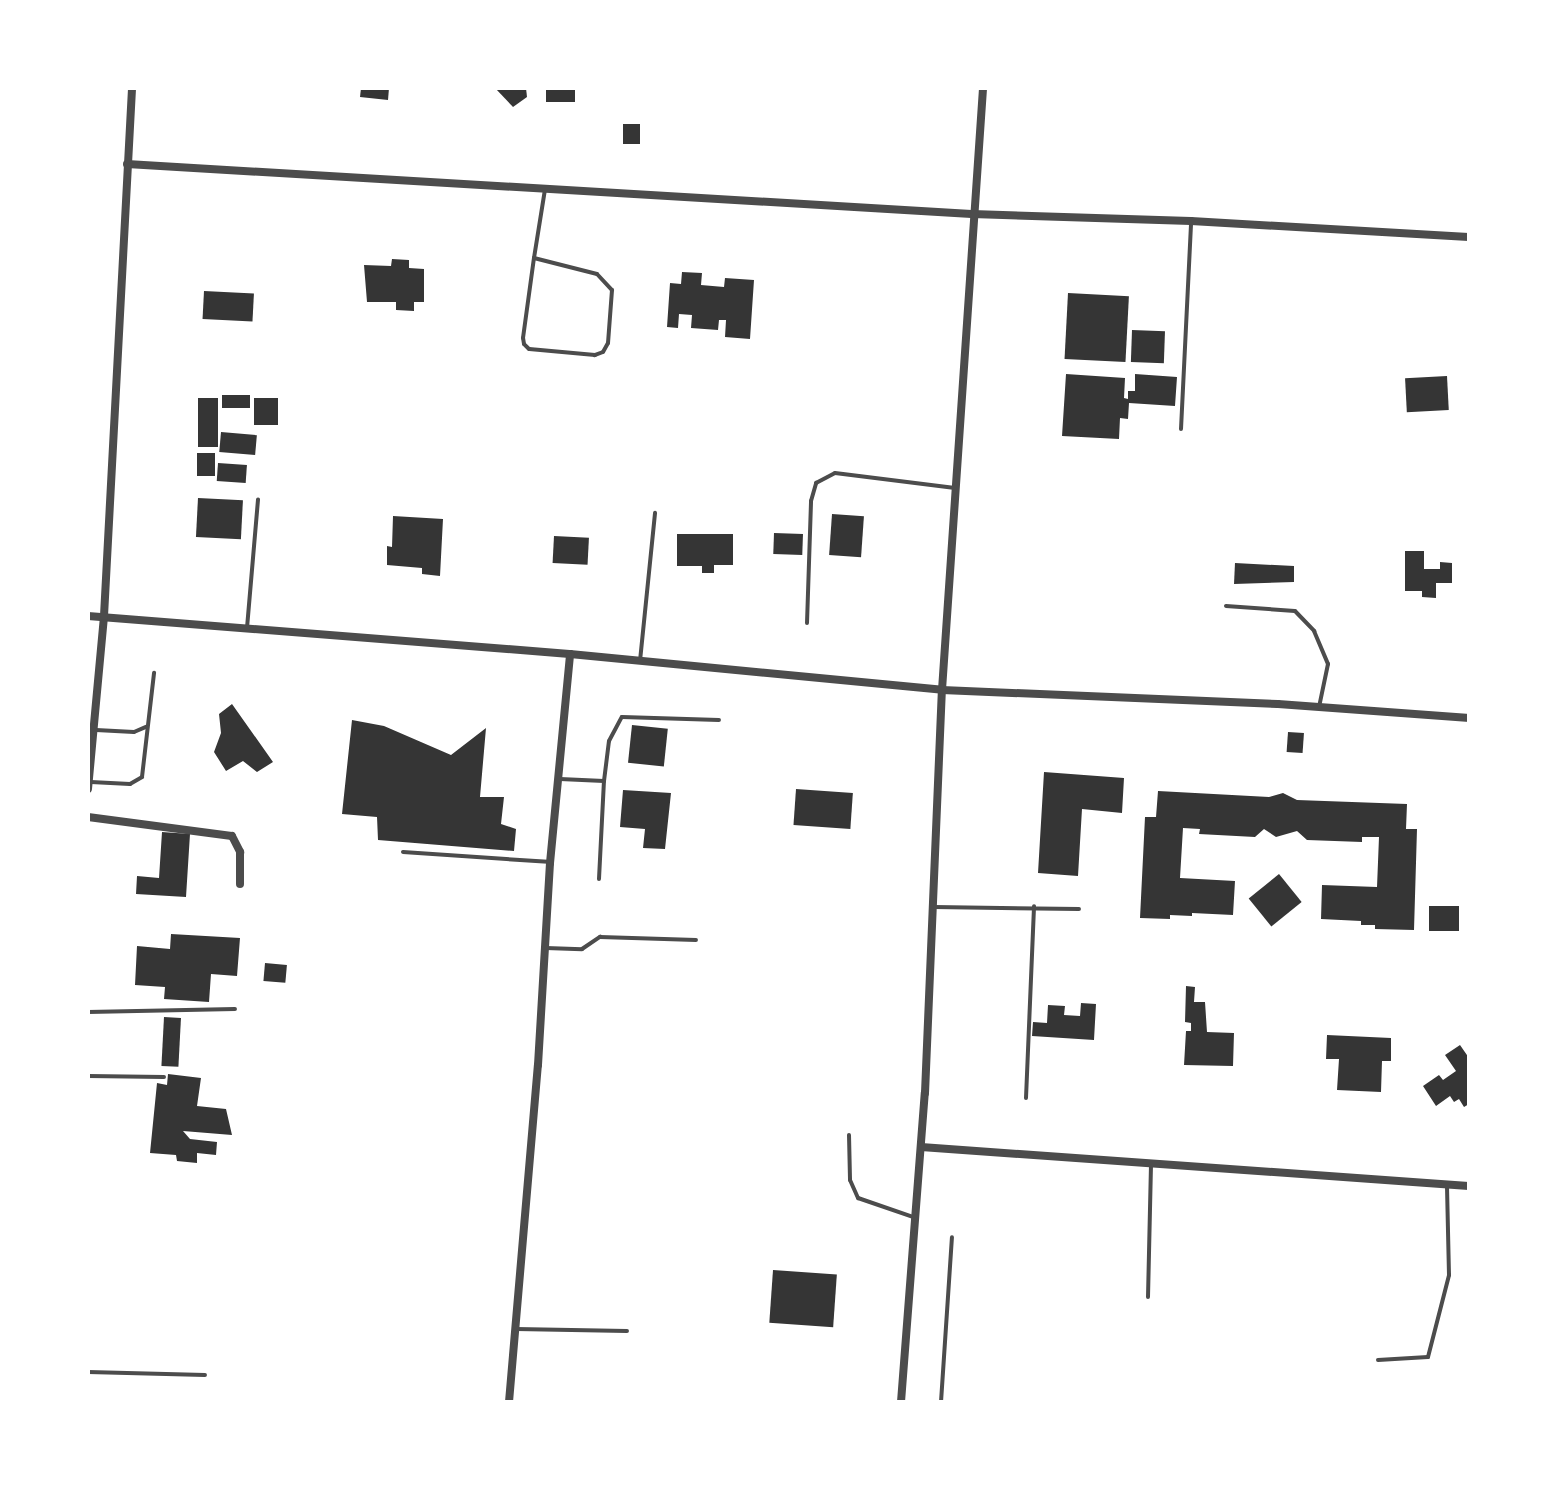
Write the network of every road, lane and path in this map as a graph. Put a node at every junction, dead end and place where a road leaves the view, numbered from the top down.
1 (132, 88) edge
2 (983, 88) edge
3 (127, 164) junction
4 (545, 189) junction
5 (972, 214) junction
6 (1191, 221) junction
7 (1469, 237) edge
8 (534, 258) junction
9 (1181, 429) dead end
10 (955, 488) junction
11 (258, 499) dead end
12 (655, 513) dead end
13 (1226, 606) dead end
14 (88, 616) edge
15 (104, 616) junction
16 (807, 623) dead end
17 (247, 628) junction
18 (570, 654) junction
19 (640, 661) junction
20 (154, 673) dead end
21 (942, 690) junction
22 (1319, 707) junction
23 (1469, 718) edge
24 (719, 720) dead end
25 (147, 727) junction
26 (93, 730) junction
27 (560, 779) junction
28 (604, 781) junction
29 (89, 782) edge
30 (88, 789) edge
31 (88, 817) edge
32 (403, 852) dead end
33 (550, 863) junction
34 (599, 879) dead end
35 (240, 884) dead end
36 (1034, 906) junction
37 (934, 907) junction
38 (1079, 909) dead end
39 (696, 940) dead end
40 (543, 948) junction
41 (235, 1009) dead end
42 (88, 1012) edge
43 (88, 1076) edge
44 (164, 1077) dead end
45 (1026, 1098) dead end
46 (849, 1135) dead end
47 (921, 1147) junction
48 (1151, 1163) junction
49 (1446, 1184) junction
50 (1469, 1186) edge
51 (915, 1218) junction
52 (952, 1237) dead end
53 (1148, 1297) dead end
54 (516, 1329) junction
55 (627, 1331) dead end
56 (1378, 1360) dead end
57 (88, 1372) edge
58 (205, 1375) dead end
59 (509, 1402) edge
60 (901, 1402) edge
61 (941, 1402) edge

1 - 3 street
2 - 5 street
3 - 4 street
3 - 15 street
4 - 5 street
4 - 8 lane
5 - 6 street
5 - 10 street
6 - 7 street
6 - 9 lane
8 - 8 lane
10 - 16 lane
10 - 21 street
11 - 17 lane
12 - 19 lane
13 - 22 lane
14 - 15 street
15 - 17 street
15 - 26 street
17 - 18 street
18 - 19 street
18 - 27 street
19 - 21 street
20 - 25 lane
21 - 22 street
21 - 37 street
22 - 23 street
24 - 28 lane
25 - 26 lane
25 - 29 lane
26 - 29 street
27 - 28 lane
27 - 33 street
28 - 34 lane
29 - 30 street
31 - 35 street
32 - 33 lane
33 - 40 street
36 - 37 lane
36 - 38 lane
36 - 45 lane
37 - 47 street
39 - 40 lane
40 - 54 street
41 - 42 lane
43 - 44 lane
46 - 51 lane
47 - 48 street
47 - 51 street
48 - 49 street
48 - 53 lane
49 - 50 street
49 - 56 lane
51 - 60 street
52 - 61 lane
54 - 55 lane
54 - 59 street
57 - 58 lane

